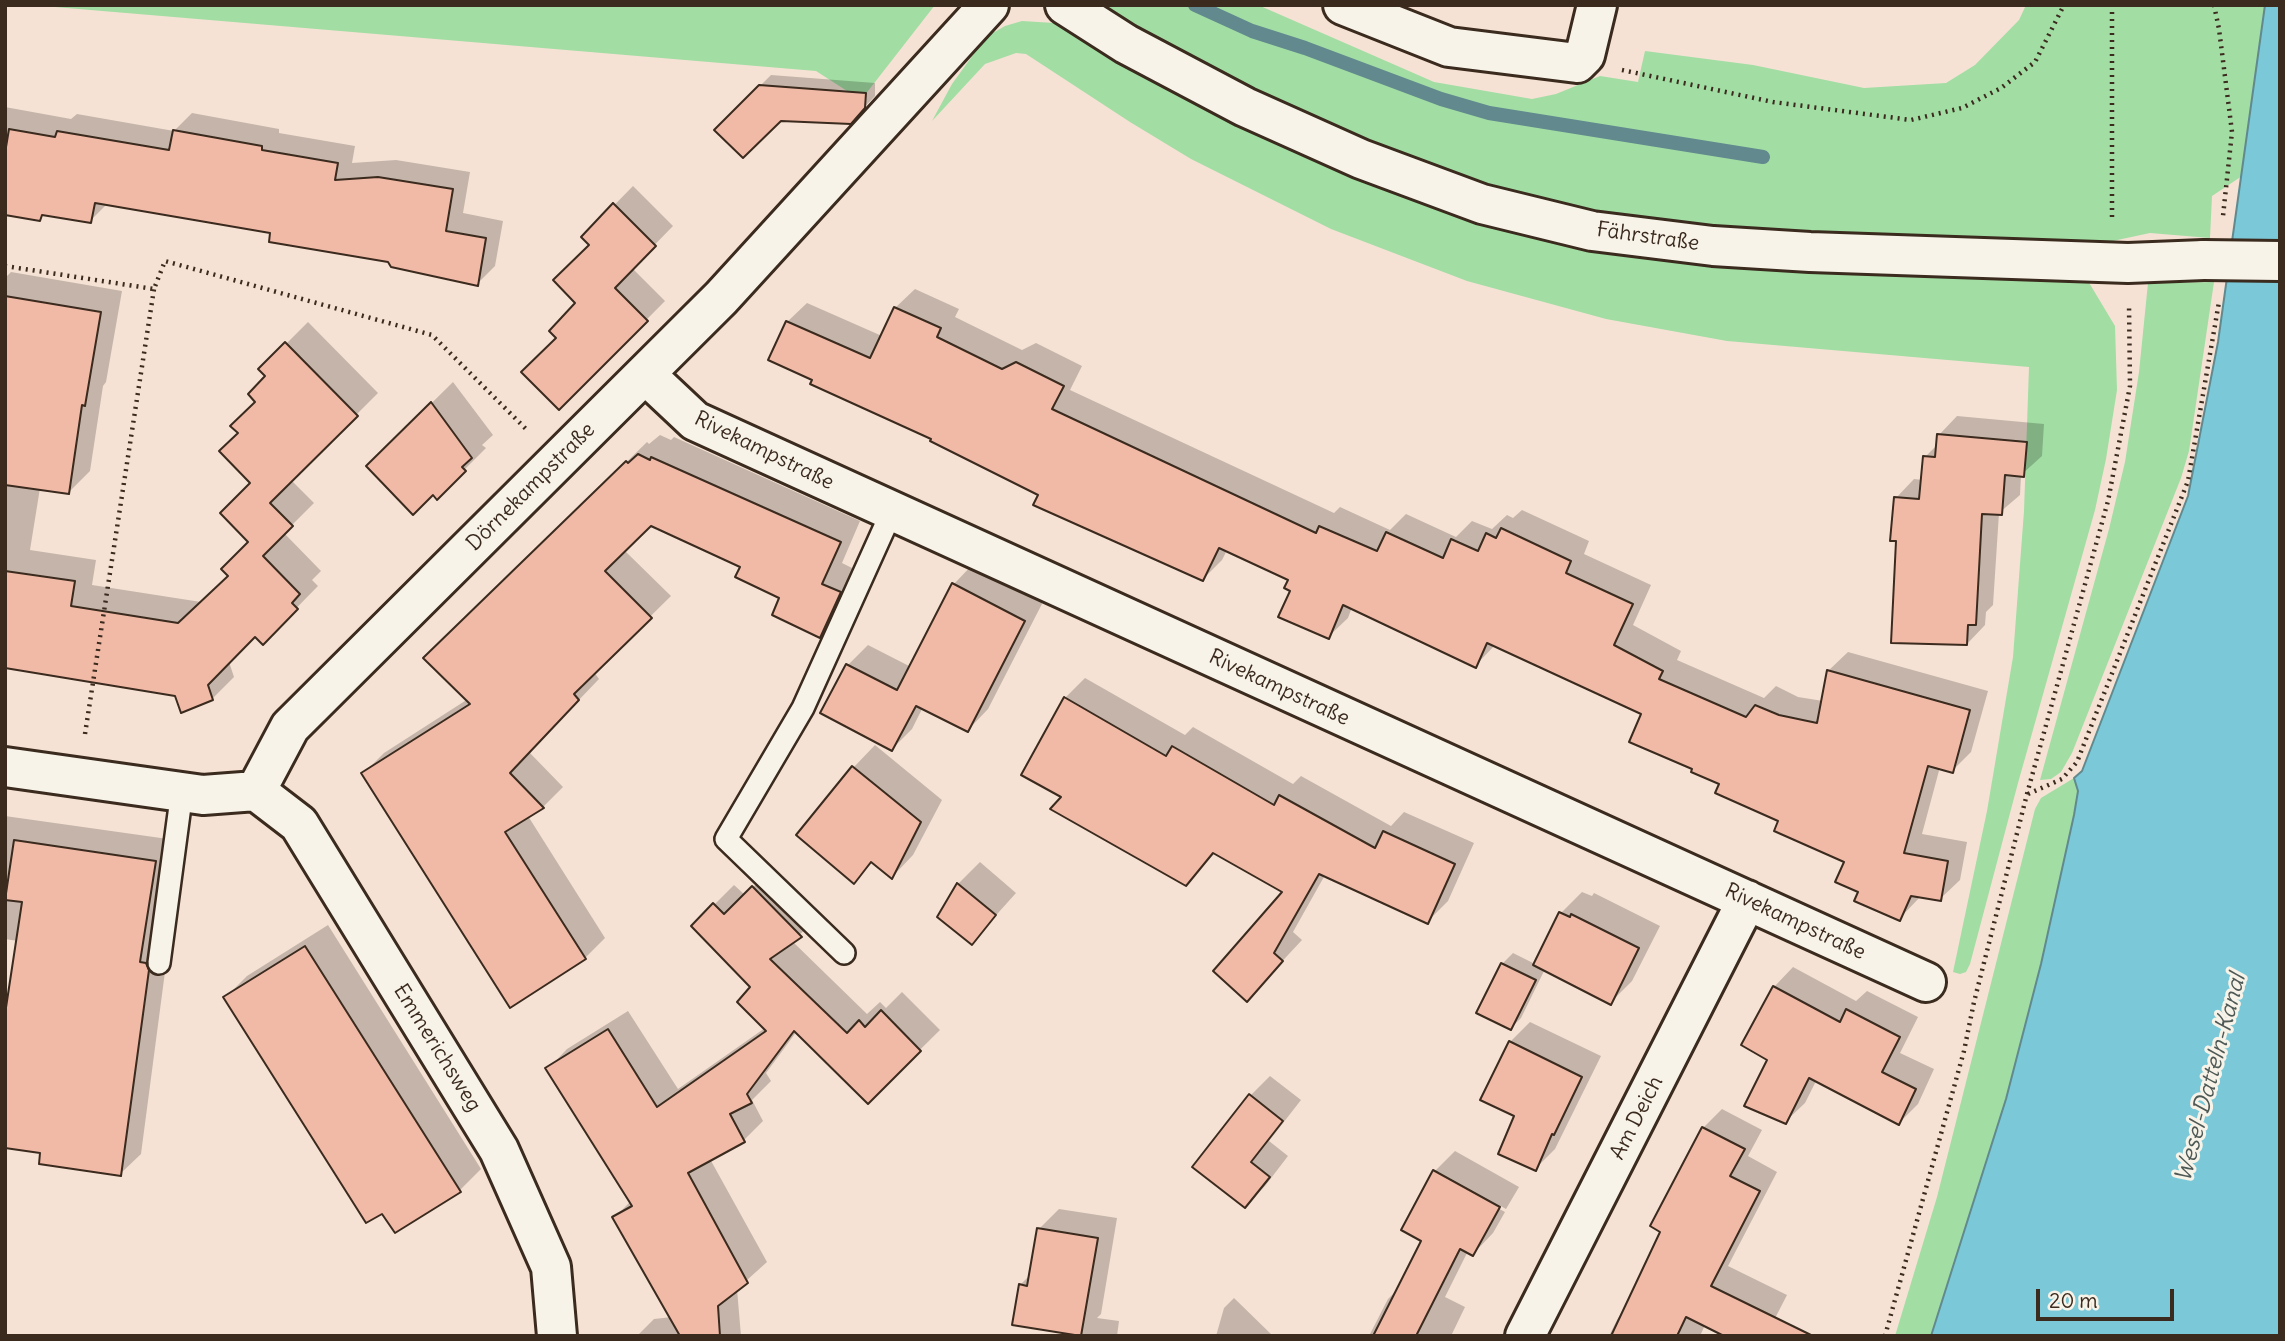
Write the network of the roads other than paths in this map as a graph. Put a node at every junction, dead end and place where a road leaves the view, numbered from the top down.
1 (989, 5) edge
2 (1065, 5) edge
3 (1343, 5) edge
4 (1597, 5) edge
5 (2280, 261) edge
6 (645, 374) junction
7 (892, 511) junction
8 (5, 767) edge
9 (182, 791) junction
10 (256, 791) junction
11 (1747, 900) junction
12 (844, 953) dead end
13 (159, 963) dead end
14 (1926, 982) dead end
15 (557, 1336) edge
16 (1525, 1336) edge

1 - 6 street, Dörnekampstraße
2 - 5 street, Fährstraße, bridge
3 - 4 street
6 - 7 street, Rivekampstraße
6 - 10 street, Dörnekampstraße
7 - 11 street, Rivekampstraße
7 - 12 lane
8 - 9 street
9 - 10 street
9 - 13 lane
10 - 15 street, Emmerichsweg
11 - 14 street, Rivekampstraße
11 - 16 street, Am Deich

